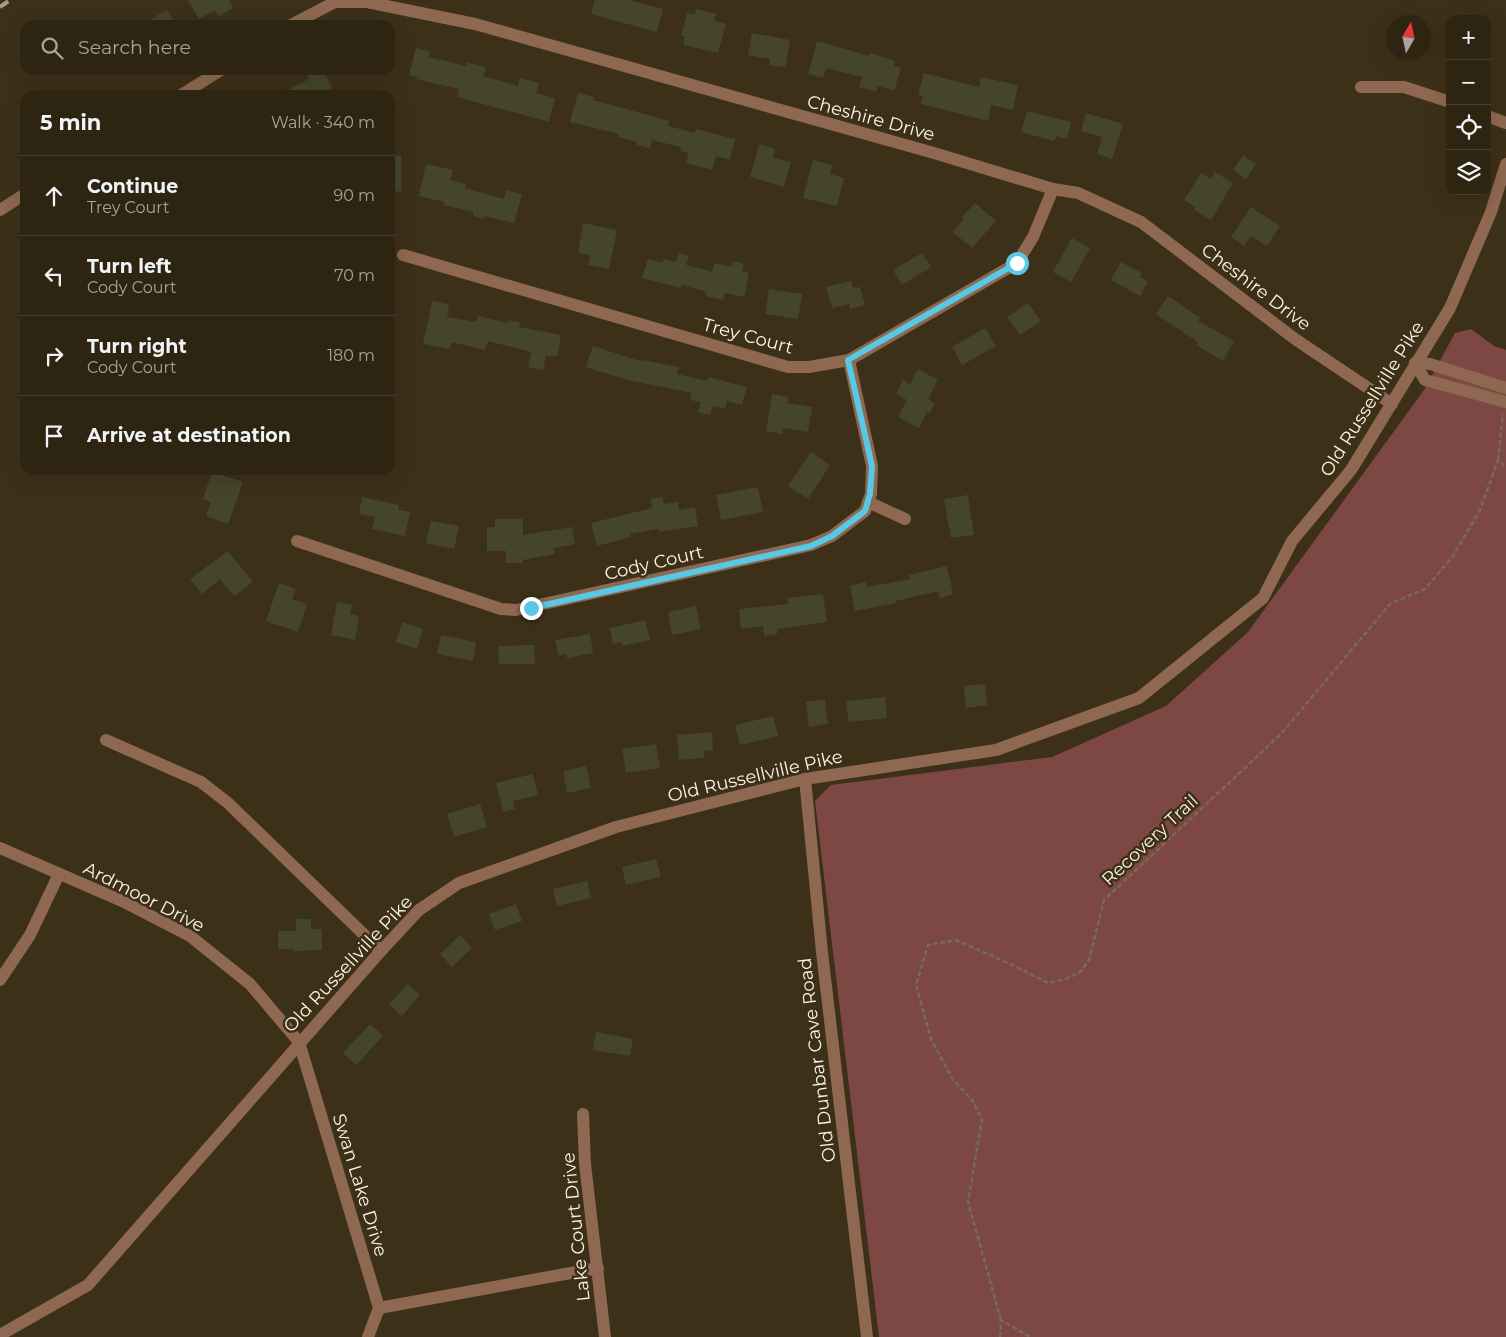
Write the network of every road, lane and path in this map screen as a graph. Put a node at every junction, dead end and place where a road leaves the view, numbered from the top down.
1 (301, 20) edge
2 (213, 75) edge
3 (1361, 87) dead end
4 (189, 90) edge
5 (1446, 101) edge
6 (1491, 117) edge
7 (1506, 123) edge
8 (1506, 164) edge
9 (1053, 189) junction
10 (20, 197) edge
11 (0, 210) edge
12 (403, 255) dead end
13 (848, 360) junction
14 (1415, 363) junction
15 (1505, 397) edge
16 (1392, 404) junction
17 (1498, 460) junction
18 (1506, 468) edge
19 (868, 502) junction
20 (905, 519) dead end
21 (297, 541) dead end
22 (106, 740) dead end
23 (805, 778) junction
24 (0, 848) edge
25 (59, 874) junction
26 (381, 951) junction
27 (0, 980) edge
28 (299, 1042) junction
29 (584, 1114) dead end
30 (598, 1268) junction
31 (379, 1308) junction
32 (1001, 1320) junction
33 (0, 1335) edge
34 (368, 1337) edge
35 (605, 1337) edge
36 (867, 1337) edge
37 (1000, 1337) edge
38 (1030, 1337) edge

1 - 9 street, Cheshire Drive
2 - 4 street
3 - 5 street
6 - 7 street
8 - 14 street, Old Russellville Pike
9 - 13 street, Trey Court
9 - 16 street, Cheshire Drive
10 - 11 street
12 - 13 street, Trey Court
13 - 19 street
14 - 15 street
14 - 16 street, Old Russellville Pike
15 - 17 path
16 - 23 street, Old Russellville Pike
17 - 18 path
17 - 32 path, Recovery Trail
19 - 20 street
19 - 21 street, Cody Court
22 - 26 street
23 - 26 street, Old Russellville Pike
23 - 36 street, Old Dunbar Cave Road
24 - 25 street, Ardmoor Drive
25 - 27 street
25 - 28 street, Ardmoor Drive
26 - 28 street, Old Russellville Pike
28 - 31 street, Swan Lake Drive
28 - 33 street, Old Russellville Pike
29 - 30 street, Lake Court Drive
30 - 31 street
30 - 35 street, Lake Court Drive
31 - 34 street
32 - 37 path
32 - 38 path

